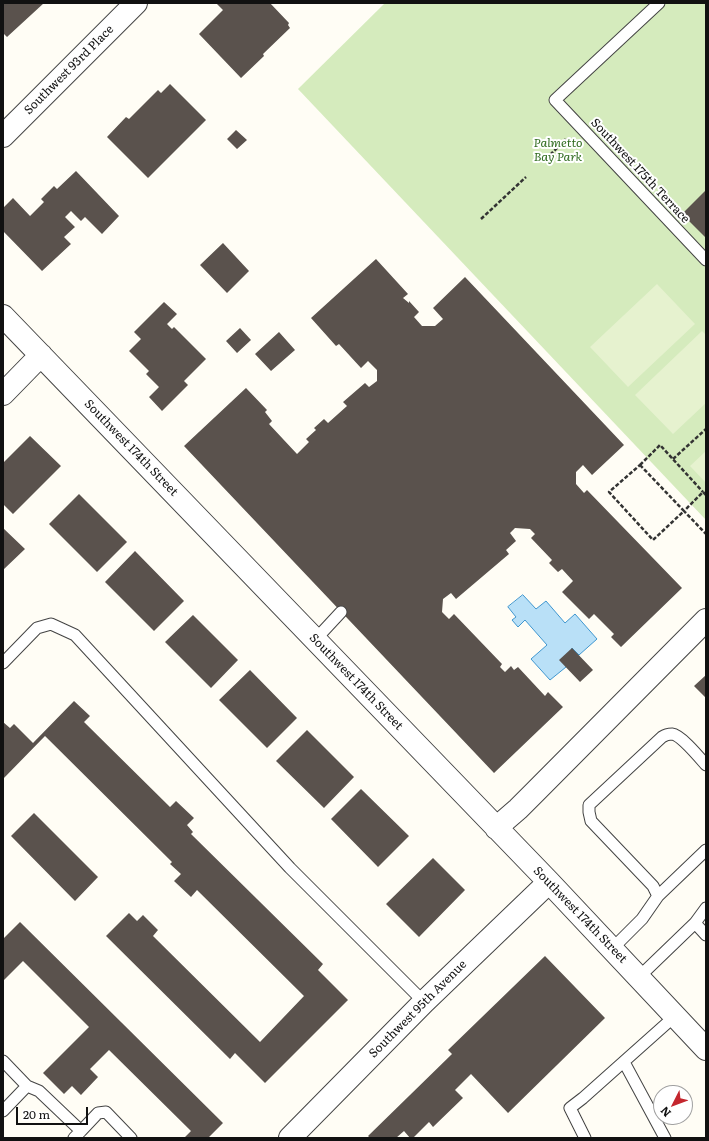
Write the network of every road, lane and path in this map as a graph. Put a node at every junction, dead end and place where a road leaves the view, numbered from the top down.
1 (136, 3) edge
2 (659, 3) edge
3 (3, 136) edge
4 (568, 136) dead end
5 (546, 158) dead end
6 (526, 177) dead end
7 (481, 219) dead end
8 (706, 260) edge
9 (3, 316) edge
10 (41, 355) junction
11 (3, 394) edge
12 (706, 429) edge
13 (673, 459) junction
14 (640, 465) junction
15 (703, 492) junction
16 (706, 495) edge
17 (684, 511) junction
18 (706, 534) edge
19 (340, 612) dead end
20 (706, 620) edge
21 (315, 640) junction
22 (3, 663) edge
23 (706, 765) edge
24 (496, 828) junction
25 (706, 850) edge
26 (549, 882) junction
27 (658, 896) junction
28 (706, 908) edge
29 (695, 923) junction
30 (706, 935) edge
31 (612, 949) junction
32 (639, 977) junction
33 (424, 1002) junction
34 (674, 1016) junction
35 (706, 1050) edge
36 (3, 1061) edge
37 (624, 1062) junction
38 (27, 1086) junction
39 (3, 1111) edge
40 (77, 1134) edge
41 (131, 1138) edge
42 (290, 1138) edge
43 (585, 1138) edge
44 (665, 1138) edge

1 - 3 street, Southwest 93rd Place
2 - 8 lane, Southwest 175th Terrace
4 - 5 path
6 - 7 path
9 - 10 street, Southwest 174th Street
10 - 11 street
10 - 21 street, Southwest 174th Street
12 - 13 path
13 - 14 path
13 - 15 path
14 - 17 path
14 - 17 path
15 - 16 path
15 - 17 path
17 - 18 path
19 - 21 lane
20 - 24 street
21 - 24 street, Southwest 174th Street
22 - 33 lane
23 - 27 lane
24 - 26 street, Southwest 174th Street
25 - 27 lane
26 - 31 street, Southwest 174th Street
26 - 33 street, Southwest 95th Avenue
27 - 31 lane
28 - 29 lane
29 - 30 lane
29 - 32 lane
31 - 32 street, Southwest 174th Street
32 - 34 street, Southwest 174th Street
33 - 42 street, Southwest 95th Avenue
34 - 35 street, Southwest 174th Street
34 - 37 lane
36 - 38 lane
37 - 43 lane
37 - 44 lane
38 - 39 lane
38 - 40 lane
40 - 41 lane

